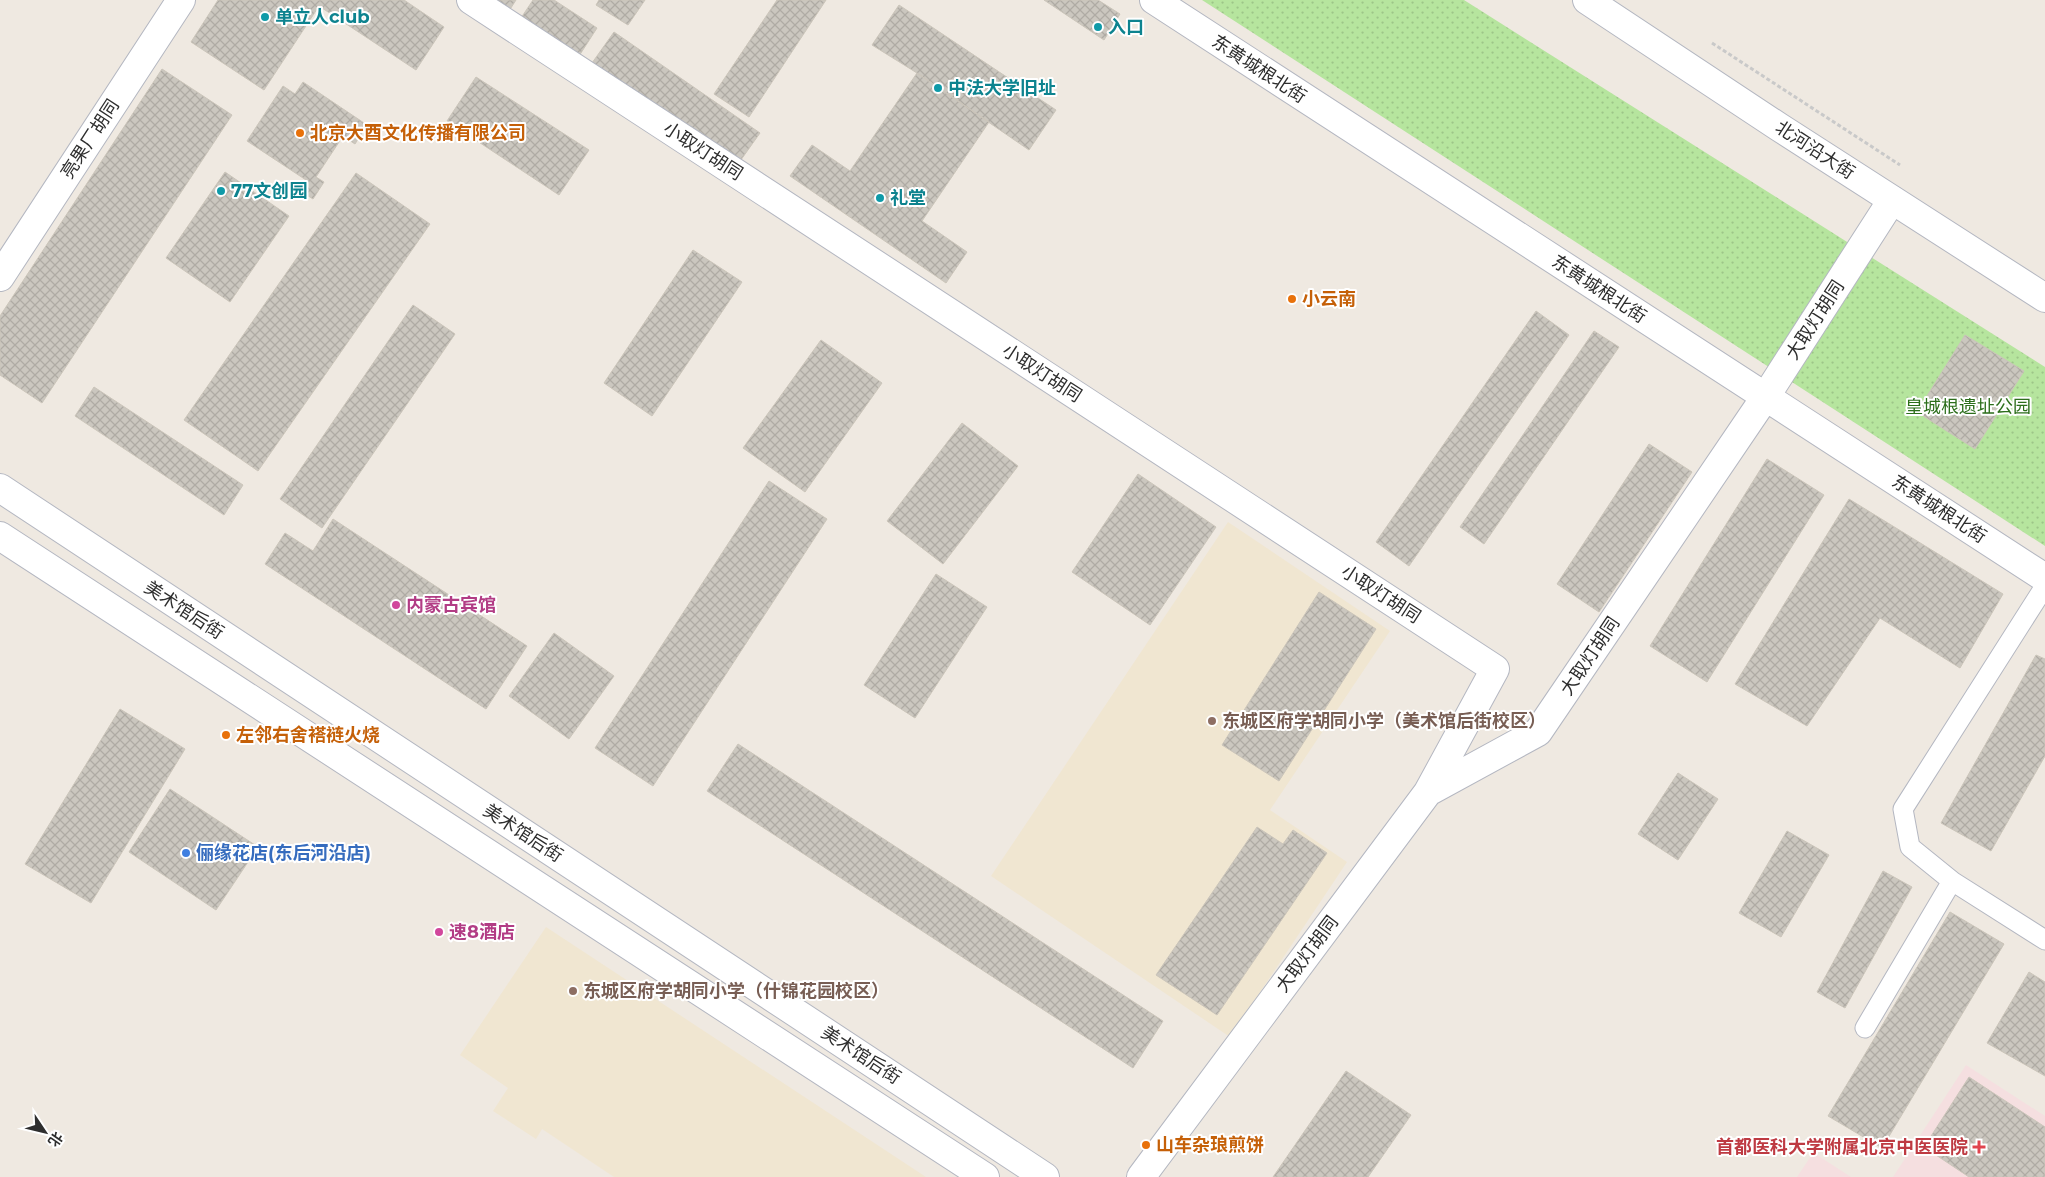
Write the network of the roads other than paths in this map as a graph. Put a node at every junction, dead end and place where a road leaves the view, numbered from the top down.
1 (181, 0) edge
2 (471, 0) edge
3 (1154, 0) edge
4 (1587, 0) edge
5 (1892, 200) junction
6 (0, 277) edge
7 (2045, 298) edge
8 (1766, 396) junction
9 (0, 488) edge
10 (0, 536) edge
11 (2045, 578) edge
12 (2045, 586) edge
13 (1428, 792) junction
14 (1952, 881) junction
15 (2045, 940) edge
16 (1865, 1028) dead end
17 (985, 1177) edge
18 (1045, 1177) edge
19 (1141, 1177) edge

1 - 6 street, 亮果厂胡同
2 - 13 street, 小取灯胡同
3 - 8 street, 东黄城根北街
4 - 5 street, 北河沿大街
5 - 7 street, 北河沿大街
5 - 8 street, 大取灯胡同
8 - 11 street, 东黄城根北街
8 - 13 street, 大取灯胡同
9 - 18 street, 美术馆后街
10 - 17 street, 美术馆后街
12 - 14 lane
13 - 19 street, 大取灯胡同
14 - 15 lane
14 - 16 lane

